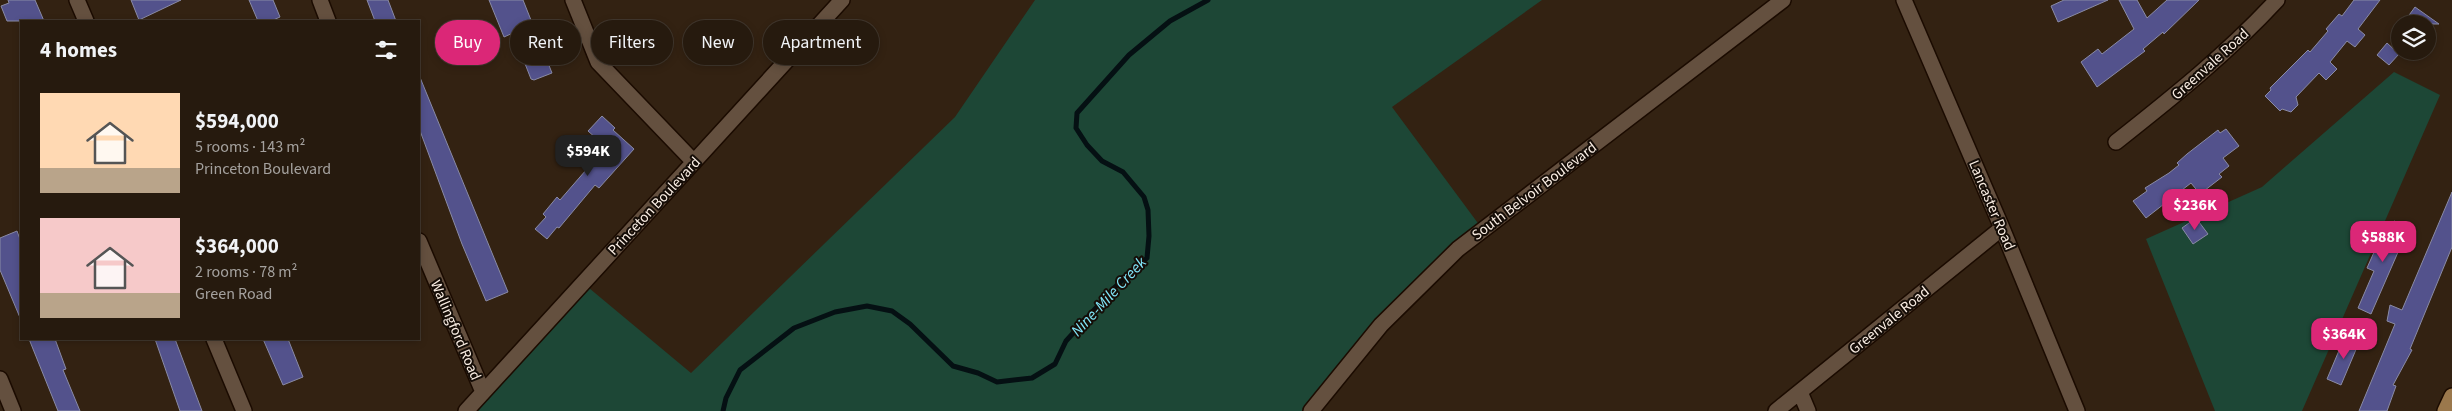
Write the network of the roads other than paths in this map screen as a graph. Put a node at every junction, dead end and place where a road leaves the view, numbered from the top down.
1 (77, 0) edge
2 (320, 0) edge
3 (573, 0) edge
4 (842, 0) edge
5 (1784, 0) edge
6 (1904, 0) edge
7 (2276, 0) edge
8 (86, 20) edge
9 (328, 20) edge
10 (2116, 142) dead end
11 (694, 162) junction
12 (2002, 228) junction
13 (420, 243) edge
14 (214, 340) edge
15 (0, 379) edge
16 (483, 392) junction
17 (1800, 392) junction
18 (2452, 396) edge
19 (13, 411) edge
20 (244, 411) edge
21 (466, 411) edge
22 (1311, 411) edge
23 (1776, 411) edge
24 (1808, 411) edge
25 (2077, 411) edge
26 (2446, 411) edge

1 - 8 street
2 - 9 street
3 - 11 street
4 - 11 street, Princeton Boulevard
5 - 22 street, South Belvoir Boulevard
6 - 12 street, Lancaster Road
7 - 10 street, Greenvale Road
11 - 16 street, Princeton Boulevard
12 - 17 street, Greenvale Road
12 - 25 street, Lancaster Road
13 - 16 street, Wallingford Road
14 - 20 street
15 - 19 street
16 - 21 street, Princeton Boulevard
17 - 23 street, Greenvale Road
17 - 24 street
18 - 26 main road

